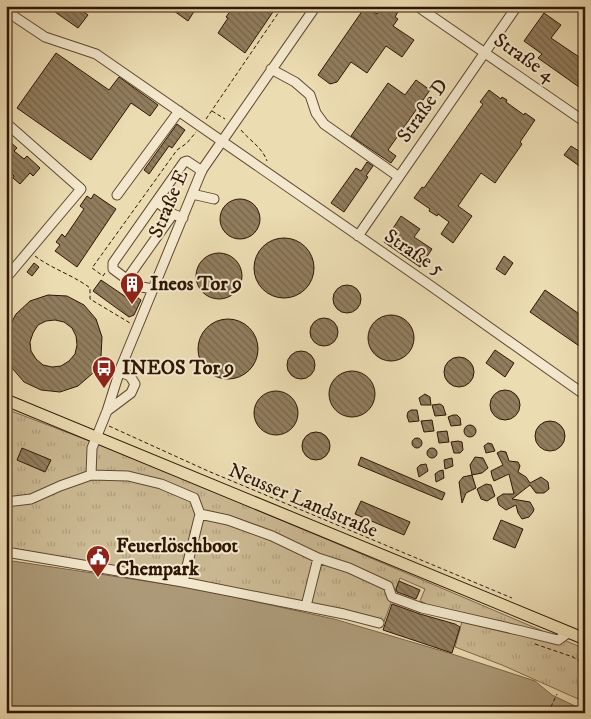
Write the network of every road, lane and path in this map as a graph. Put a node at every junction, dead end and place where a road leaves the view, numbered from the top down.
1 (283, 6) edge
2 (316, 6) edge
3 (417, 6) edge
4 (517, 6) edge
5 (6, 11) edge
6 (486, 52) junction
7 (271, 68) junction
8 (211, 110) junction
9 (179, 111) junction
10 (585, 122) edge
11 (7, 124) edge
12 (233, 124) junction
13 (200, 126) junction
14 (222, 141) junction
15 (202, 171) junction
16 (270, 176) junction
17 (399, 176) junction
18 (192, 194) junction
19 (117, 195) dead end
20 (214, 199) dead end
21 (157, 202) junction
22 (173, 214) junction
23 (182, 218) junction
24 (358, 236) junction
25 (38, 258) dead end
26 (113, 266) junction
27 (6, 278) edge
28 (127, 279) junction
29 (153, 289) junction
30 (138, 327) junction
31 (120, 372) junction
32 (585, 395) edge
33 (6, 400) edge
34 (107, 411) junction
35 (102, 423) junction
36 (96, 437) junction
37 (91, 475) junction
38 (6, 502) edge
39 (200, 514) junction
40 (6, 552) edge
41 (318, 558) junction
42 (183, 582) junction
43 (514, 598) dead end
44 (306, 606) junction
45 (379, 623) dead end
46 (569, 632) junction
47 (585, 639) edge
48 (556, 694) dead end
49 (540, 710) dead end
50 (546, 713) edge

1 - 8 path
2 - 7 street, Straße E
3 - 6 street, Straße 4
4 - 6 street, Straße D
5 - 9 street, Straße 5
6 - 10 street, Straße 4
6 - 17 street, Straße D
7 - 12 street, Straße E
7 - 17 street
8 - 12 path
8 - 13 path
9 - 13 street, Straße 5
9 - 19 street
11 - 27 street
12 - 14 street, Straße E
12 - 16 path
13 - 14 street, Straße 5
13 - 26 path
14 - 15 street, Straße E
14 - 16 street, Straße 5
15 - 18 street, Straße E
15 - 21 street
16 - 24 street, Straße 5
17 - 24 street, Straße D
18 - 20 street
18 - 23 street, Straße E
21 - 22 street
21 - 26 street
22 - 23 street
22 - 28 street
23 - 29 street, Straße E
24 - 32 street, Straße 5
25 - 30 path
26 - 28 street
28 - 29 street
29 - 30 street, Straße E
30 - 31 street, Straße E
31 - 34 street, Straße E
31 - 34 street
33 - 36 main road, Neusser Landstraße
34 - 35 street, Straße E
35 - 36 street, Straße E
35 - 43 path
36 - 37 street, Straße E
36 - 46 main road, Neusser Landstraße
37 - 38 street
37 - 39 street
39 - 41 street
39 - 42 street
40 - 42 street
41 - 44 street
41 - 46 street
42 - 44 street
44 - 45 street
46 - 47 main road, Neusser Landstraße
48 - 50 path
49 - 50 path

